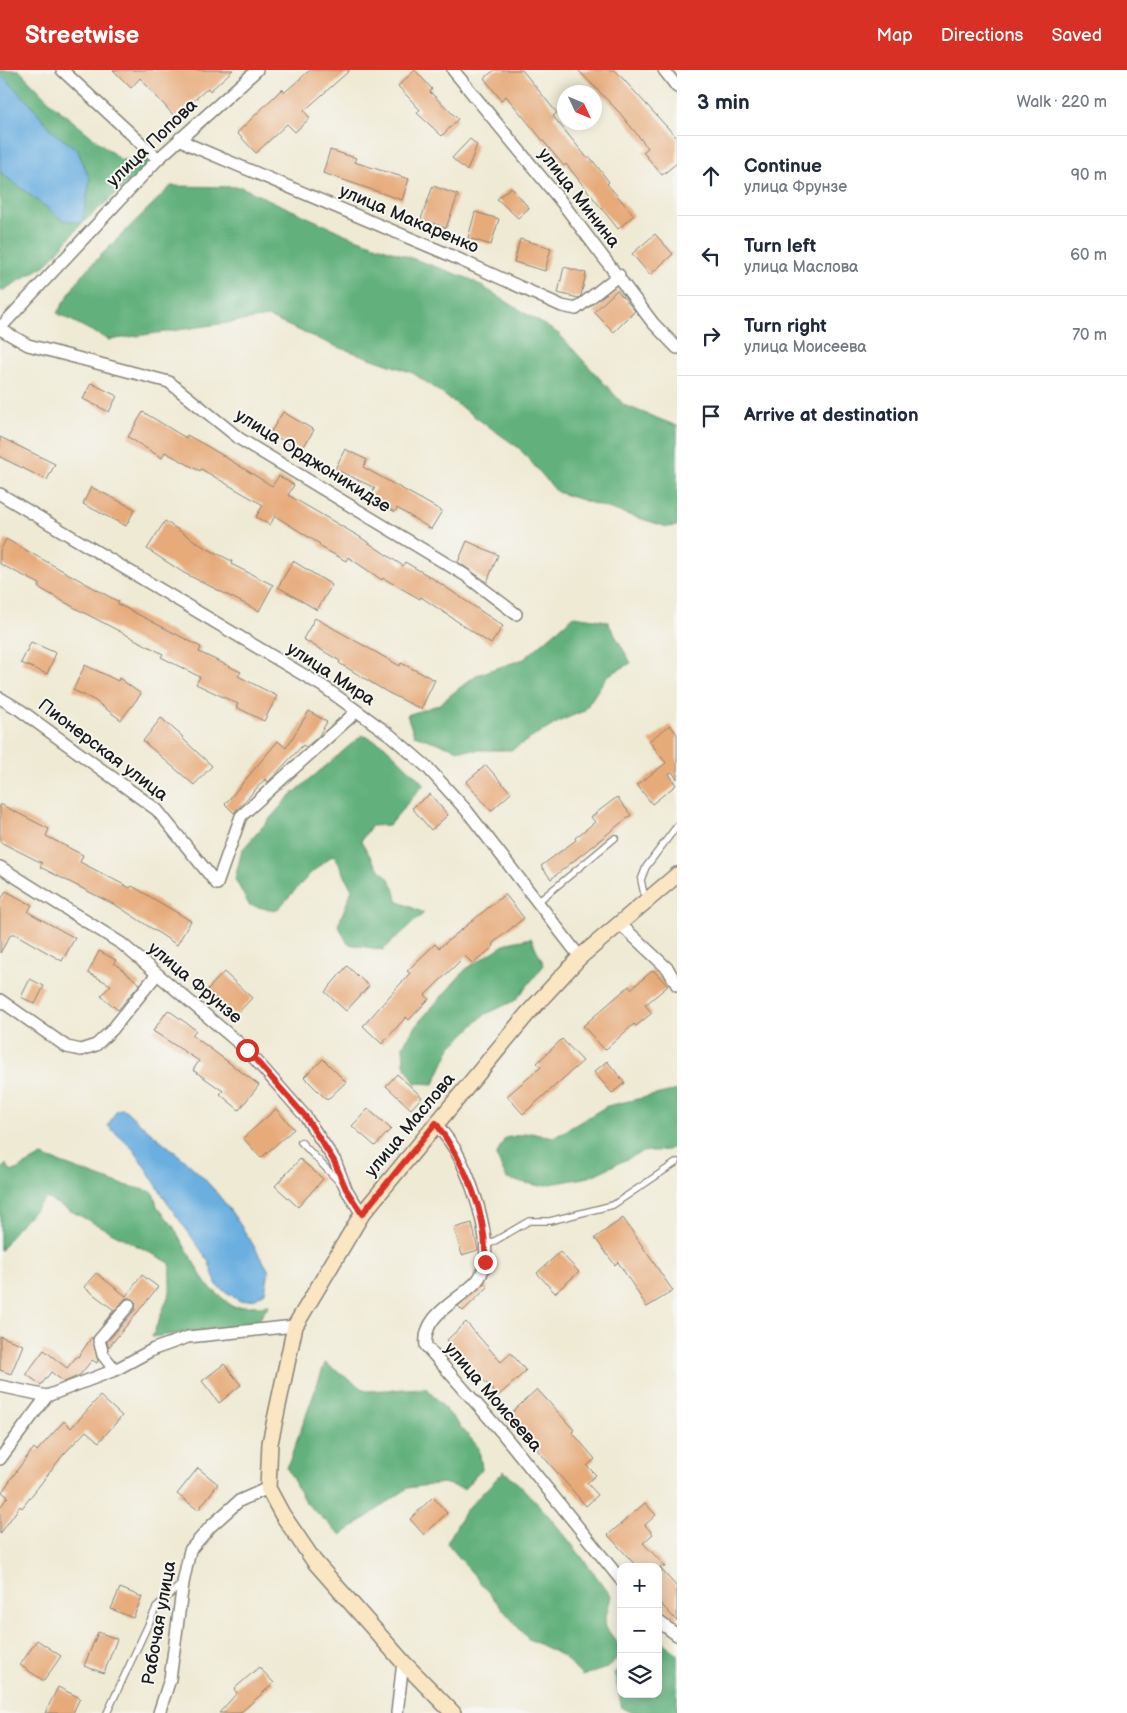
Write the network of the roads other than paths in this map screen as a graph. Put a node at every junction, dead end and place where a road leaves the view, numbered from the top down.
1 (62, 70) edge
2 (453, 70) edge
3 (664, 70) edge
4 (250, 72) edge
5 (677, 87) edge
6 (180, 138) junction
7 (158, 159) junction
8 (618, 276) junction
9 (0, 328) edge
10 (677, 348) edge
11 (0, 494) edge
12 (516, 614) dead end
13 (0, 698) edge
14 (357, 711) junction
15 (677, 826) edge
16 (616, 838) dead end
17 (0, 867) edge
18 (677, 875) edge
19 (645, 900) junction
20 (538, 901) junction
21 (619, 923) junction
22 (580, 957) junction
23 (157, 974) junction
24 (677, 985) edge
25 (0, 1000) edge
26 (436, 1123) junction
27 (301, 1142) dead end
28 (677, 1162) edge
29 (346, 1189) junction
30 (362, 1214) junction
31 (486, 1246) junction
32 (129, 1304) dead end
33 (294, 1326) junction
34 (115, 1370) junction
35 (0, 1386) edge
36 (46, 1396) junction
37 (0, 1458) edge
38 (268, 1488) junction
39 (617, 1575) edge
40 (183, 1583) junction
41 (662, 1624) edge
42 (677, 1635) edge
43 (403, 1662) junction
44 (106, 1713) edge
45 (159, 1713) edge
46 (397, 1713) edge
47 (453, 1713) edge

1 - 7 street
2 - 8 street, улица Минина
3 - 5 street
4 - 6 street, улица Попова
6 - 7 street, улица Попова
6 - 8 street, улица Макаренко
7 - 9 street, улица Попова
8 - 10 street, улица Минина
9 - 12 street, улица Орджоникидзе
11 - 14 street, улица Мира
13 - 14 street, Пионерская улица
14 - 20 street, улица Мира
15 - 19 lane
16 - 20 lane
17 - 23 street, улица Фрунзе
18 - 19 main road, улица Маслова
19 - 21 main road, улица Маслова
20 - 22 street, улица Мира
21 - 22 main road, улица Маслова
21 - 24 street
22 - 26 main road, улица Маслова
23 - 25 street
23 - 29 street, улица Фрунзе
26 - 30 main road, улица Маслова
26 - 31 street, улица Моисеева
27 - 29 lane
28 - 31 lane
29 - 30 street, улица Фрунзе
30 - 33 main road, улица Маслова
31 - 39 street, улица Моисеева
32 - 34 street
33 - 34 street
33 - 38 main road, улица Маслова
34 - 36 street
35 - 36 street
36 - 37 street
38 - 40 street, Рабочая улица
38 - 43 main road
40 - 44 lane
40 - 45 street, Рабочая улица
41 - 42 street
43 - 46 street
43 - 47 main road

